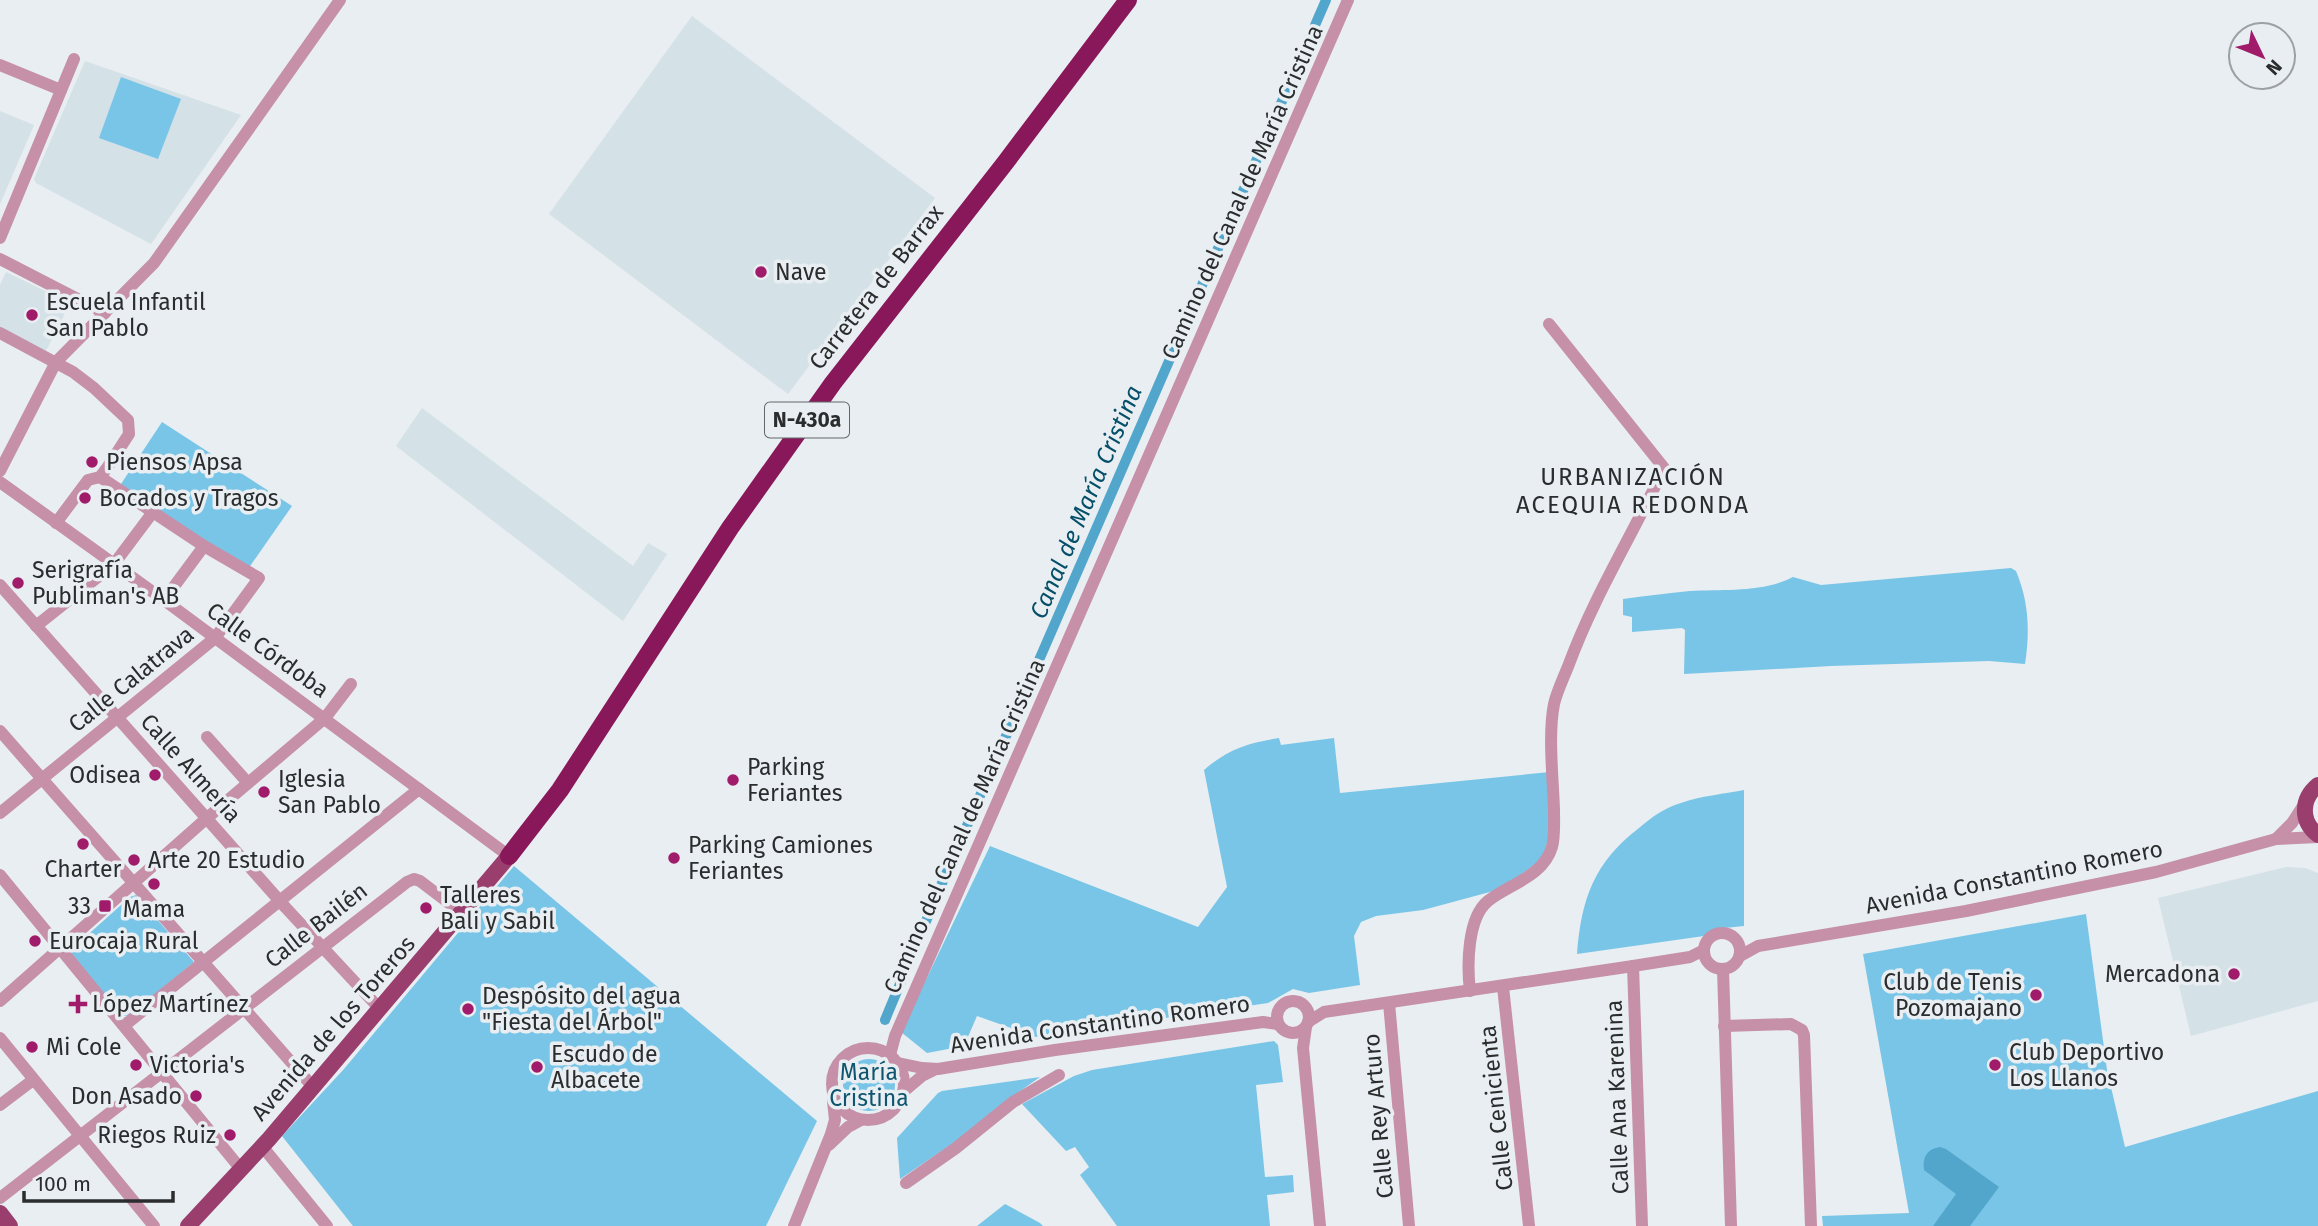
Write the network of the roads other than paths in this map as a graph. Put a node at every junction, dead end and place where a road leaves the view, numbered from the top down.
1 (340, 0) edge
2 (1128, 0) edge
3 (1348, 0) edge
4 (74, 59) dead end
5 (0, 65) edge
6 (61, 90) junction
7 (0, 238) edge
8 (1, 262) edge
9 (105, 313) junction
10 (1549, 324) dead end
11 (0, 333) edge
12 (56, 362) junction
13 (0, 471) edge
14 (100, 477) junction
15 (0, 482) edge
16 (153, 512) junction
17 (56, 523) junction
18 (204, 546) junction
19 (114, 564) junction
20 (0, 585) edge
21 (164, 600) junction
22 (36, 626) junction
23 (215, 638) junction
24 (351, 684) dead end
25 (117, 717) junction
26 (325, 718) junction
27 (0, 731) edge
28 (207, 737) dead end
29 (42, 779) junction
30 (248, 783) junction
31 (2317, 785) edge
32 (419, 789) junction
33 (2305, 803) junction
34 (0, 813) edge
35 (207, 818) junction
36 (2318, 836) edge
37 (2276, 839) junction
38 (509, 856) junction
39 (0, 875) edge
40 (133, 883) junction
41 (279, 900) junction
42 (462, 913) junction
43 (59, 947) junction
44 (321, 947) junction
45 (1739, 949) junction
46 (1706, 955) junction
47 (203, 962) junction
48 (1633, 966) junction
49 (1723, 969) junction
50 (1503, 987) junction
51 (1470, 991) junction
52 (0, 1001) edge
53 (1390, 1003) junction
54 (379, 1008) junction
55 (1307, 1008) junction
56 (243, 1009) junction
57 (1321, 1013) junction
58 (1275, 1019) junction
59 (1307, 1024) junction
60 (125, 1025) junction
61 (1724, 1026) junction
62 (1290, 1033) junction
63 (0, 1038) edge
64 (1303, 1048) junction
65 (894, 1059) junction
66 (938, 1069) junction
67 (163, 1072) junction
68 (1059, 1075) dead end
69 (33, 1080) junction
70 (313, 1087) junction
71 (903, 1091) junction
72 (833, 1095) junction
73 (0, 1105) edge
74 (861, 1120) junction
75 (79, 1136) junction
76 (262, 1146) junction
77 (826, 1148) junction
78 (240, 1168) junction
79 (905, 1183) dead end
80 (0, 1198) edge
81 (0, 1213) edge
82 (10, 1226) edge
83 (154, 1226) edge
84 (188, 1226) edge
85 (327, 1226) edge
86 (794, 1226) edge
87 (1320, 1226) edge
88 (1409, 1226) edge
89 (1529, 1226) edge
90 (1642, 1226) edge
91 (1731, 1226) edge
92 (1811, 1226) edge

1 - 9 street
2 - 38 highway, Carretera de Barrax / N-430a
3 - 65 street, Camino del Canal de María Cristina
4 - 6 street
5 - 6 street
6 - 7 street
8 - 9 street
9 - 12 street
10 - 51 street
11 - 12 street
12 - 13 street
12 - 14 street
14 - 16 street, Calle Calatrava
14 - 17 street
15 - 17 street, Calle Córdoba
16 - 18 street, Calle Calatrava
16 - 19 street
17 - 19 street, Calle Córdoba
18 - 21 street
18 - 23 street, Calle Calatrava
19 - 21 street, Calle Córdoba
19 - 22 street
20 - 22 street, Calle Almería
21 - 23 street, Calle Córdoba
22 - 25 street, Calle Almería
23 - 25 street, Calle Calatrava
23 - 26 street, Calle Córdoba
24 - 26 street
25 - 29 street, Calle Calatrava
25 - 35 street, Calle Almería
26 - 30 street
26 - 32 street, Calle Córdoba
27 - 29 street
28 - 30 street
29 - 34 street, Calle Calatrava
29 - 40 street
30 - 35 street
31 - 33 main road
32 - 38 street, Calle Córdoba
32 - 41 street
33 - 36 main road
33 - 37 street
35 - 40 street
35 - 41 street, Calle Almería
36 - 37 street, Avenida Constantino Romero
37 - 45 street, Avenida Constantino Romero
38 - 42 main road, Avenida de los Toreros
39 - 43 street
40 - 43 street
40 - 47 street
41 - 44 street, Calle Almería
41 - 47 street
42 - 44 street, Calle Bailén
42 - 54 main road, Avenida de los Toreros
43 - 52 street
43 - 60 street
44 - 54 street, Calle Almería
44 - 56 street, Calle Bailén
45 - 46 street
45 - 49 street
46 - 48 street
46 - 49 street
47 - 56 street
47 - 60 street
48 - 50 street
48 - 90 street, Calle Ana Karenina
49 - 61 street
50 - 51 street
50 - 89 street, Calle Cenicienta
51 - 53 street
53 - 57 street
53 - 88 street, Calle Rey Arturo
54 - 70 main road, Avenida de los Toreros
55 - 57 street
55 - 58 street
55 - 59 street
56 - 67 street, Calle Bailén
56 - 70 street
57 - 59 street
58 - 62 street
58 - 66 street, Avenida Constantino Romero
59 - 62 street
59 - 64 street
60 - 67 street
61 - 91 street
61 - 92 street
62 - 64 street
63 - 69 street
64 - 87 street
65 - 66 street, Avenida Constantino Romero
65 - 71 street
65 - 72 street
66 - 71 street, Avenida Constantino Romero
67 - 75 street, Calle Bailén
67 - 78 street
68 - 79 street
69 - 73 street
69 - 75 street
70 - 76 main road, Avenida de los Toreros
71 - 74 street
72 - 74 street
72 - 77 street
74 - 77 street
75 - 80 street, Calle Bailén
75 - 83 street
76 - 78 main road, Avenida de los Toreros
76 - 85 street
77 - 86 street
78 - 84 main road, Avenida de los Toreros
81 - 82 main road

